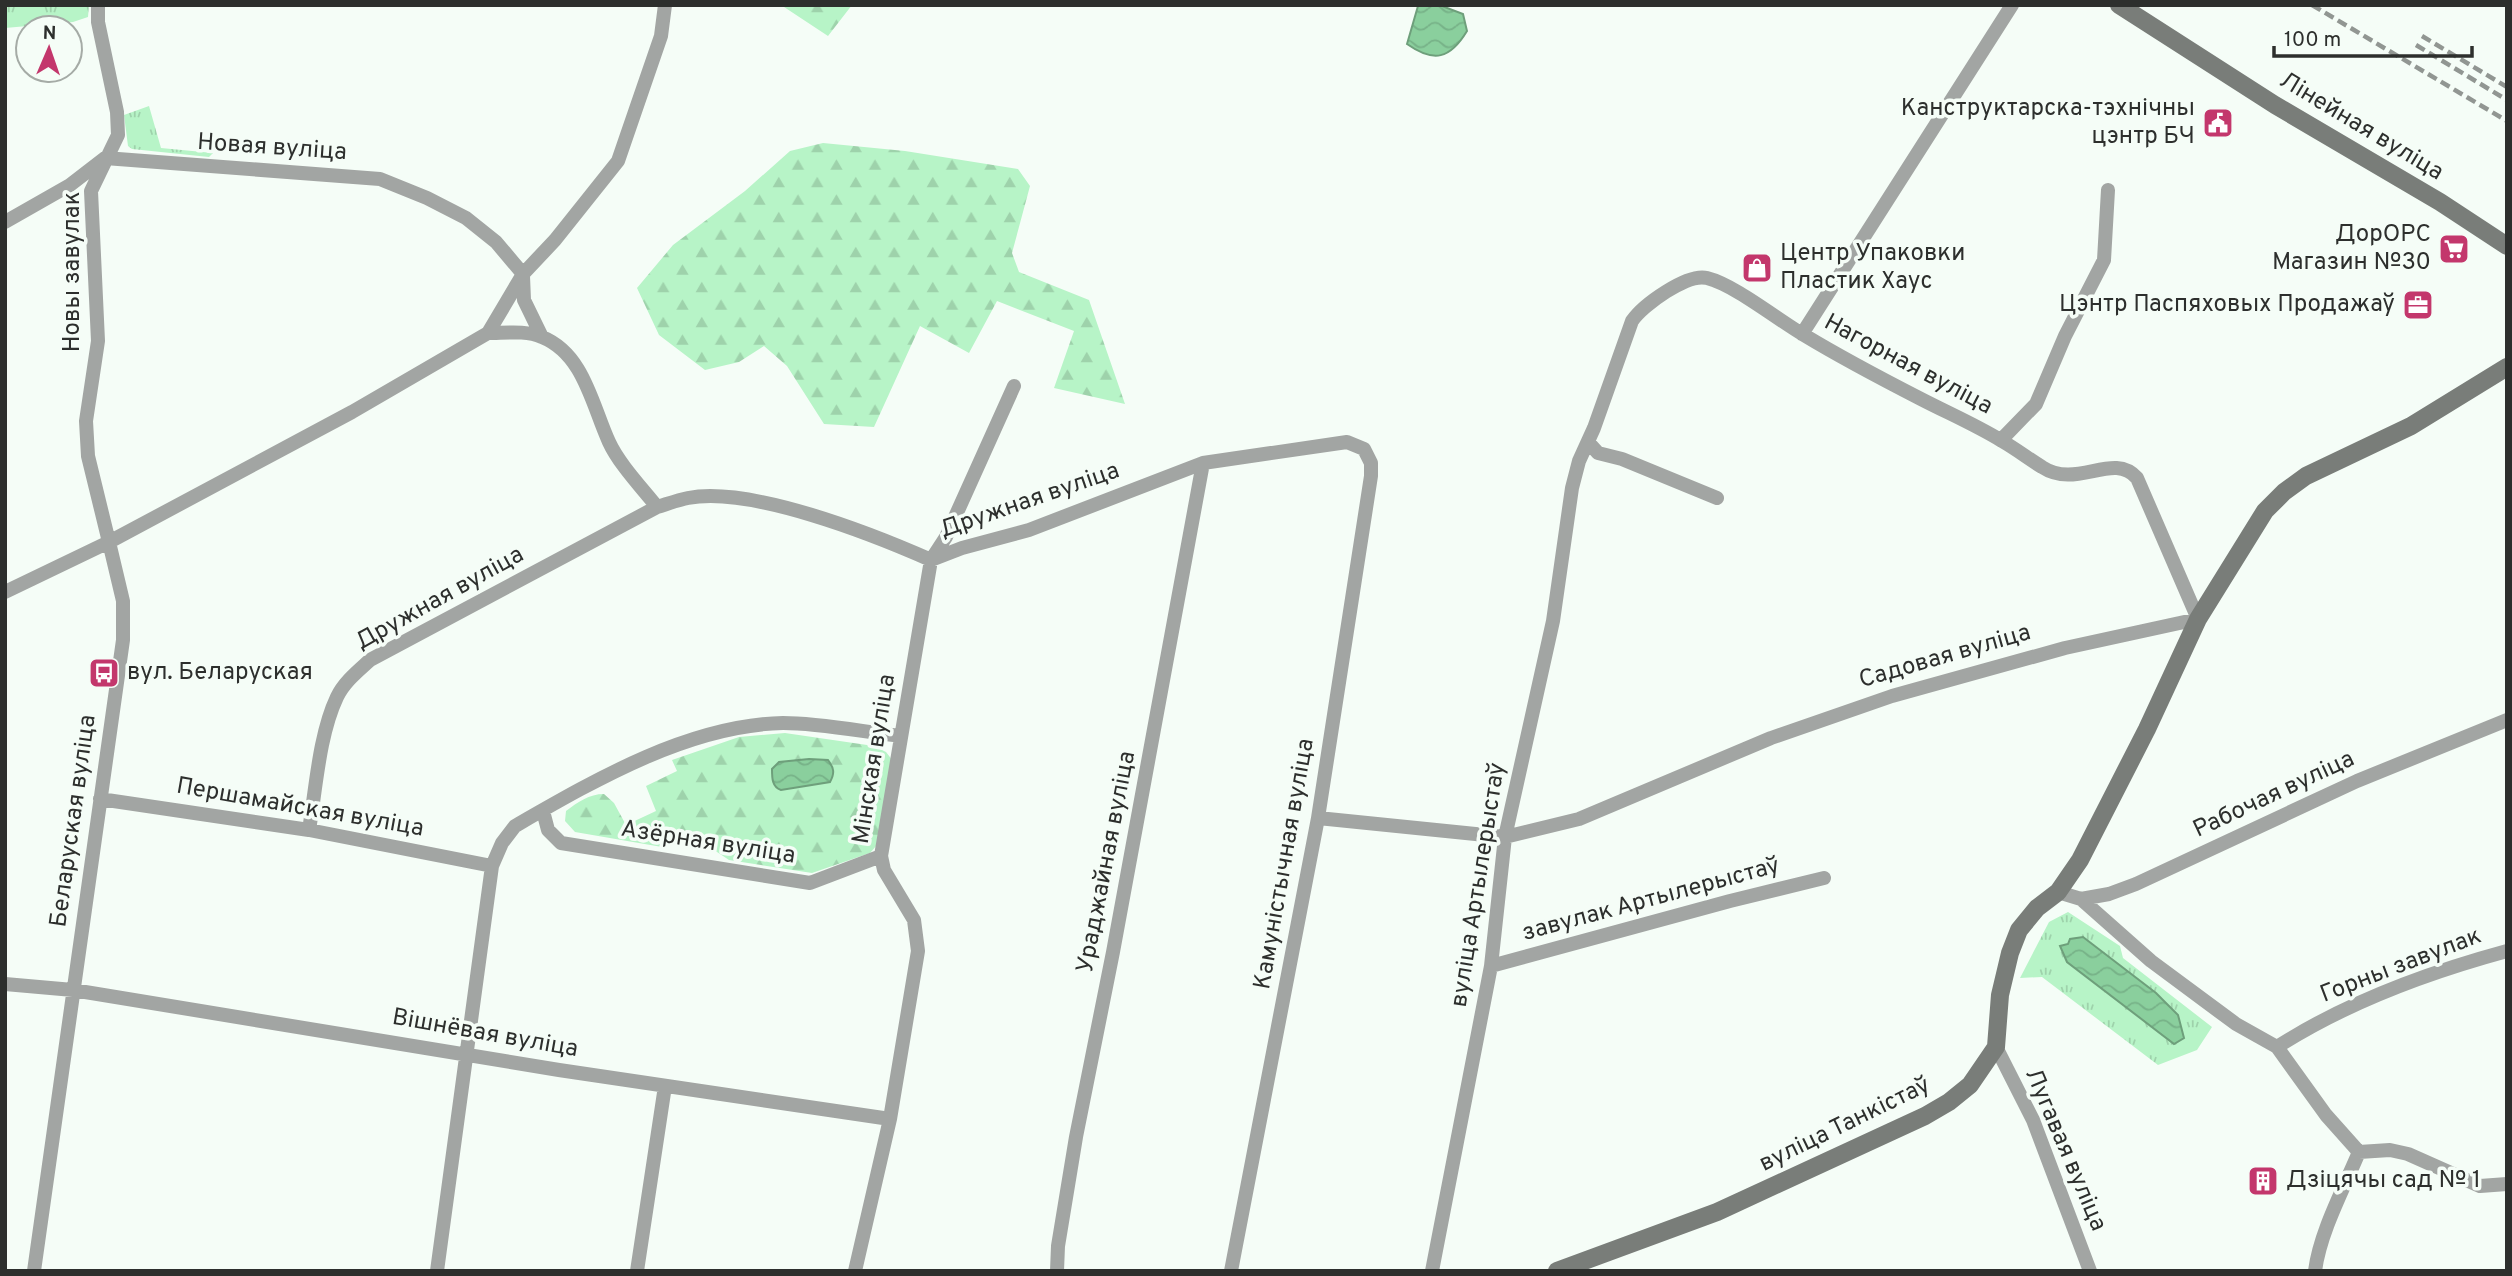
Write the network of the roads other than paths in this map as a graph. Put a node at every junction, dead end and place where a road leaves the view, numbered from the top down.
1 (98, 5) edge
2 (665, 5) edge
3 (2012, 5) edge
4 (2119, 5) edge
5 (105, 158) junction
6 (2108, 190) dead end
7 (5, 222) edge
8 (2507, 246) edge
9 (523, 274) junction
10 (488, 333) junction
11 (1802, 334) junction
12 (542, 337) junction
13 (2505, 372) edge
14 (1014, 386) dead end
15 (1594, 428) joint
16 (2001, 440) junction
17 (1588, 442) junction
18 (1203, 463) junction
19 (1371, 463) joint
20 (1717, 498) dead end
21 (657, 507) junction
22 (109, 541) junction
23 (931, 560) junction
24 (5, 592) edge
25 (2198, 619) junction
26 (2507, 720) edge
27 (901, 736) junction
28 (100, 799) junction
29 (543, 811) junction
30 (1318, 818) junction
31 (309, 830) junction
32 (1505, 837) junction
33 (881, 856) junction
34 (492, 866) junction
35 (1824, 878) dead end
36 (2058, 892) junction
37 (2081, 899) junction
38 (2507, 951) edge
39 (1491, 966) junction
40 (5, 984) edge
41 (73, 990) junction
42 (1996, 1047) junction
43 (2277, 1047) junction
44 (466, 1053) junction
45 (665, 1086) junction
46 (890, 1119) junction
47 (2359, 1152) junction
48 (2507, 1184) edge
49 (34, 1271) edge
50 (437, 1271) edge
51 (637, 1271) edge
52 (855, 1271) edge
53 (1057, 1271) edge
54 (1231, 1271) edge
55 (1432, 1271) edge
56 (1557, 1271) edge
57 (2090, 1271) edge
58 (2315, 1271) edge

1 - 5 street, Новы завулак
2 - 9 street
3 - 11 street
4 - 8 street, Лінейная вуліца
5 - 7 street
5 - 9 street, Новая вуліца
5 - 22 street, Новы завулак
6 - 16 street
9 - 10 street
9 - 12 street
10 - 12 street
10 - 22 street
11 - 15 street, Нагорная вуліца
11 - 16 street, Нагорная вуліца
12 - 21 street
13 - 25 street
14 - 23 street, Мінская вуліца
15 - 17 street, вуліца Артылерыстаў
16 - 25 street, Нагорная вуліца
17 - 20 street
17 - 32 street, вуліца Артылерыстаў
18 - 19 street, Дружная вуліца
18 - 23 street, Дружная вуліца
18 - 53 street, Ураджайная вуліца
19 - 30 street, Камуністычная вуліца
21 - 23 street, Дружная вуліца
21 - 31 street, Дружная вуліца
22 - 24 street
22 - 28 street, Беларуская вуліца
23 - 27 street, Мінская вуліца
25 - 32 street, Садовая вуліца
25 - 36 street, вуліца Танкістаў
26 - 37 street, Рабочая вуліца
27 - 29 street
27 - 33 street, Мінская вуліца
28 - 31 street, Першамайская вуліца
28 - 41 street, Беларуская вуліца
29 - 33 street, Азёрная вуліца
29 - 34 street
30 - 32 street, Садовая вуліца
30 - 54 street, Камуністычная вуліца
31 - 34 street, Першамайская вуліца
32 - 39 street, вуліца Артылерыстаў
33 - 46 street, Мінская вуліца
34 - 44 street
35 - 39 street, завулак Артылерыстаў
36 - 37 street, Рабочая вуліца
36 - 42 street, вуліца Танкістаў
37 - 43 street
38 - 43 street, Горны завулак
39 - 55 street, вуліца Артылерыстаў
40 - 41 street, Вішнёвая вуліца
41 - 44 street, Вішнёвая вуліца
41 - 49 street, Беларуская вуліца
42 - 56 street, вуліца Танкістаў
42 - 57 street, Лугавая вуліца
43 - 47 street
44 - 45 street, Вішнёвая вуліца
44 - 50 street
45 - 46 street, Вішнёвая вуліца
45 - 51 street
46 - 52 street, Мінская вуліца
47 - 48 street
47 - 58 street

